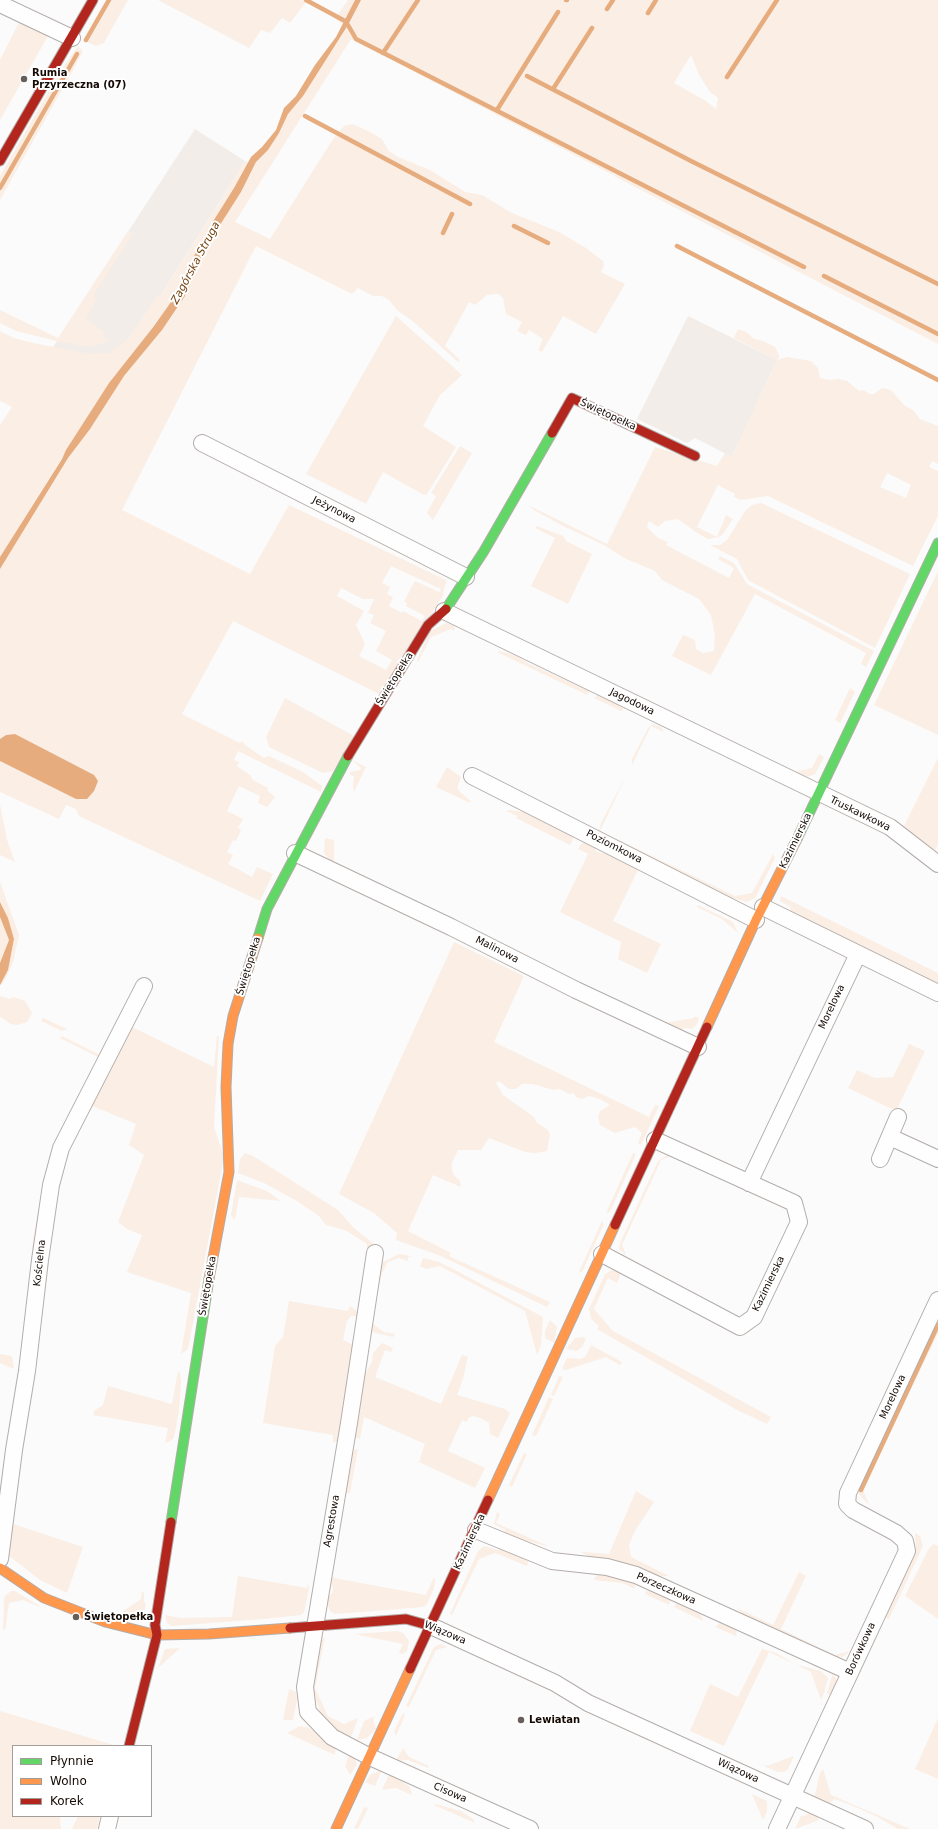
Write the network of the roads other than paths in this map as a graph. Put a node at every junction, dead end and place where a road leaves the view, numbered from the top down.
1 (94, 0) edge
2 (0, 4) edge
3 (72, 38) junction
4 (0, 161) edge
5 (202, 443) dead end
6 (695, 456) dead end
7 (938, 543) edge
8 (466, 577) junction
9 (444, 612) junction
10 (472, 776) dead end
11 (819, 794) junction
12 (295, 853) junction
13 (938, 864) edge
14 (759, 914) junction
15 (858, 954) junction
16 (144, 986) dead end
17 (938, 993) edge
18 (698, 1047) junction
19 (898, 1117) dead end
20 (890, 1137) junction
21 (655, 1140) junction
22 (880, 1159) dead end
23 (938, 1159) edge
24 (749, 1183) junction
25 (375, 1253) dead end
26 (602, 1254) junction
27 (938, 1300) edge
28 (848, 1493) joint
29 (476, 1530) junction
30 (0, 1559) edge
31 (0, 1568) edge
32 (314, 1626) junction
33 (432, 1626) junction
34 (157, 1635) junction
35 (850, 1672) junction
36 (129, 1745) edge
37 (370, 1757) junction
38 (793, 1797) junction
39 (110, 1817) edge
40 (107, 1829) edge
41 (336, 1829) edge
42 (530, 1829) edge
43 (777, 1829) edge
44 (865, 1829) edge

1 - 3 street
2 - 3 street
3 - 4 street
5 - 8 street, Jeżynowa
6 - 8 street, Świętopełka
7 - 11 street, Kazimierska
8 - 9 street, Świętopełka
9 - 11 street, Jagodowa
9 - 12 street, Świętopełka
10 - 14 street, Poziomkowa
11 - 13 street, Truskawkowa
11 - 14 street, Kazimierska
12 - 18 street, Malinowa
12 - 34 street, Świętopełka
14 - 15 street
14 - 18 street, Kazimierska
15 - 17 street
15 - 24 street, Morelowa
16 - 30 street, Kościelna
18 - 21 street, Kazimierska
19 - 20 street
20 - 22 street
20 - 23 street
21 - 24 street, Kazimierska
21 - 26 street, Kazimierska
24 - 26 street, Kazimierska
25 - 32 street, Agrestowa
26 - 29 street, Kazimierska
27 - 28 street, Morelowa
28 - 35 street, Borówkowa
29 - 33 street, Kazimierska
29 - 35 street, Porzeczkowa
31 - 34 street, Wiązowa
32 - 33 street, Wiązowa
32 - 34 street, Wiązowa
32 - 37 street, Agrestowa
33 - 37 street, Kazimierska
33 - 38 street, Wiązowa
34 - 36 street, Świętopełka
35 - 38 street, Borówkowa
37 - 41 street, Kazimierska
37 - 42 street, Cisowa
38 - 43 street, Borówkowa
38 - 44 street, Wiązowa
39 - 40 street

